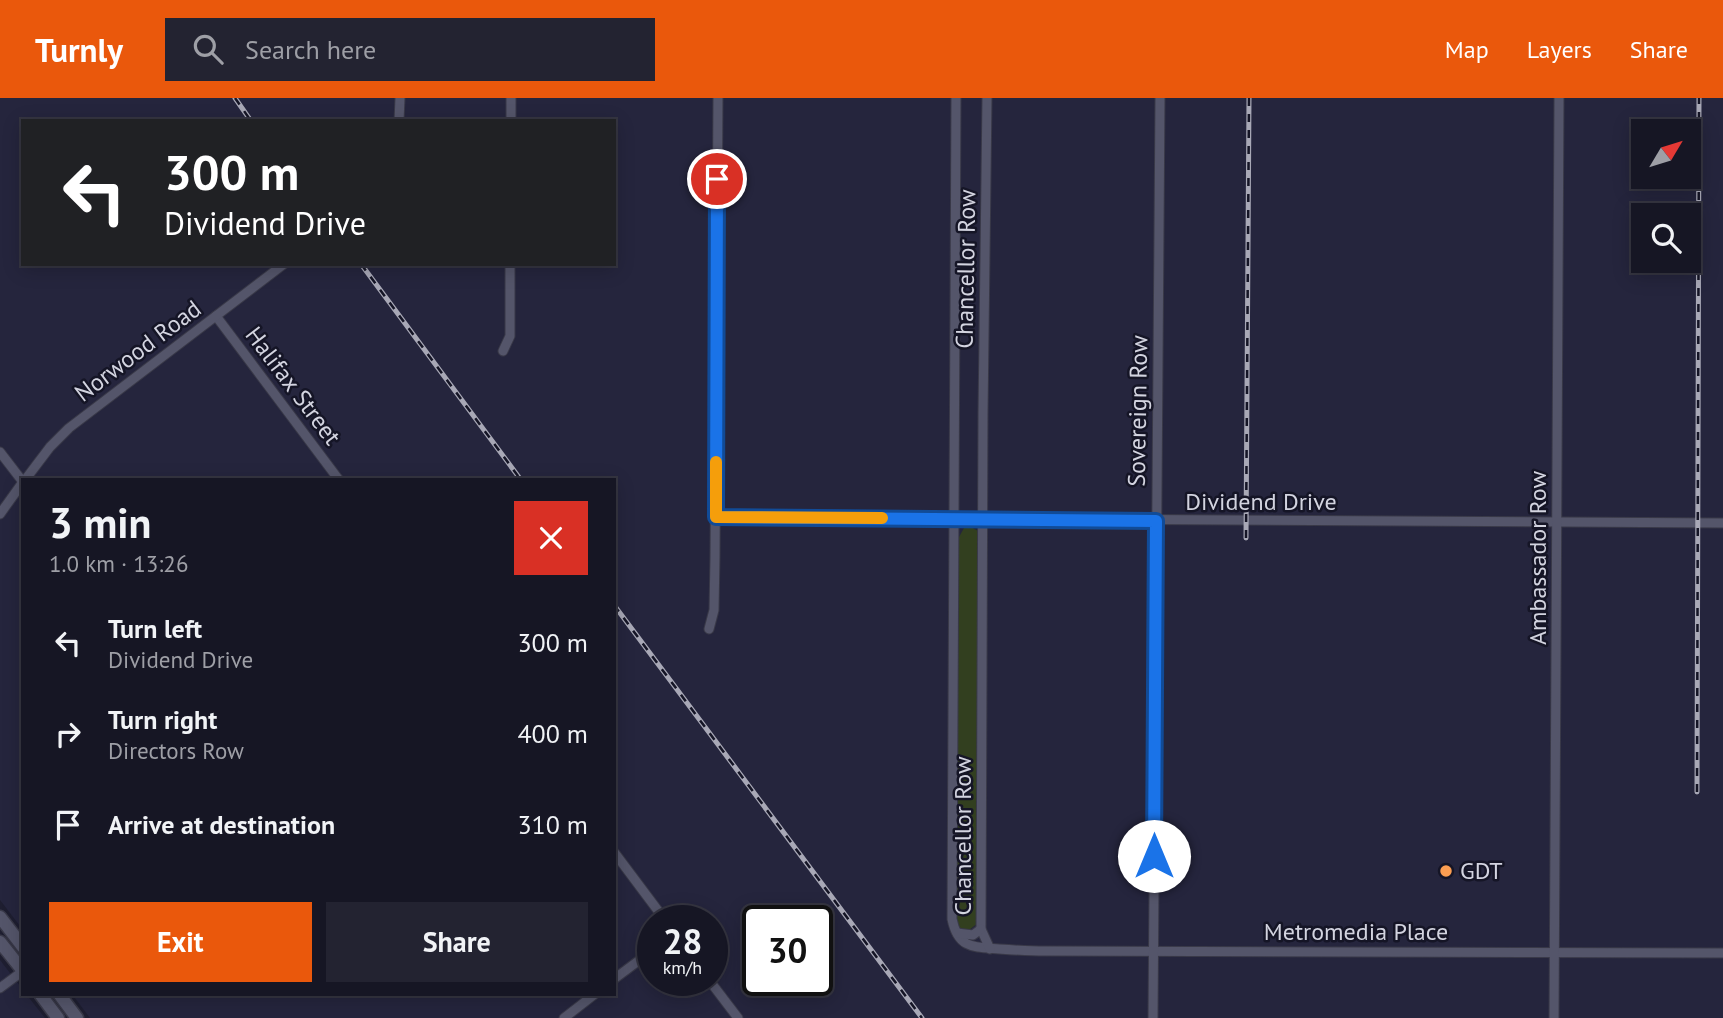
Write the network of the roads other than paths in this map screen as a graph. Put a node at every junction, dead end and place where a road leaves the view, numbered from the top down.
1 (400, 98) edge
2 (510, 98) edge
3 (718, 98) edge
4 (956, 98) edge
5 (987, 98) edge
6 (1160, 98) edge
7 (1559, 98) edge
8 (399, 119) edge
9 (510, 119) edge
10 (281, 266) edge
11 (510, 266) edge
12 (216, 316) junction
13 (503, 351) dead end
14 (0, 452) edge
15 (21, 478) edge
16 (25, 478) edge
17 (338, 478) edge
18 (21, 484) edge
19 (0, 514) edge
20 (716, 517) junction
21 (955, 519) junction
22 (984, 519) junction
23 (1156, 521) junction
24 (1558, 523) junction
25 (1723, 523) edge
26 (709, 629) dead end
27 (616, 855) edge
28 (654, 905) edge
29 (0, 917) edge
30 (982, 929) junction
31 (957, 933) junction
32 (0, 942) edge
33 (21, 944) edge
34 (990, 948) junction
35 (1154, 951) junction
36 (1554, 952) junction
37 (1723, 953) edge
38 (637, 962) edge
39 (21, 968) edge
40 (21, 972) edge
41 (616, 978) edge
42 (0, 988) edge
43 (42, 996) edge
44 (60, 996) edge
45 (592, 996) edge
46 (721, 996) edge
47 (58, 1018) edge
48 (77, 1018) edge
49 (564, 1018) edge
50 (738, 1018) edge
51 (1153, 1018) edge
52 (1554, 1018) edge

1 - 8 street
2 - 9 street
3 - 20 street
4 - 21 street, Chancellor Row
5 - 22 street, Chancellor Row
6 - 23 street, Sovereign Row
7 - 24 street, Ambassador Row
10 - 12 street, Norwood Road
11 - 13 street
12 - 16 street, Norwood Road
12 - 17 street, Halifax Street
14 - 15 street
18 - 19 street, Norwood Road
20 - 21 street, Dividend Drive
20 - 26 street
21 - 22 street, Dividend Drive
21 - 31 street, Chancellor Row
22 - 23 street, Dividend Drive
22 - 30 street, Chancellor Row
23 - 24 street, Dividend Drive
23 - 35 street, Sovereign Row
24 - 25 street, Dividend Drive
24 - 36 street, Ambassador Row
27 - 28 street
29 - 33 main road
30 - 31 street
30 - 34 street, Chancellor Row
31 - 34 street, Chancellor Row
32 - 39 main road
34 - 35 street, Metromedia Place
35 - 36 street, Metromedia Place
35 - 51 street, Sovereign Row
36 - 37 street, Metromedia Place
36 - 52 street, Ambassador Row
38 - 41 street
40 - 42 street
43 - 47 main road
44 - 48 main road
45 - 49 street
46 - 50 street

